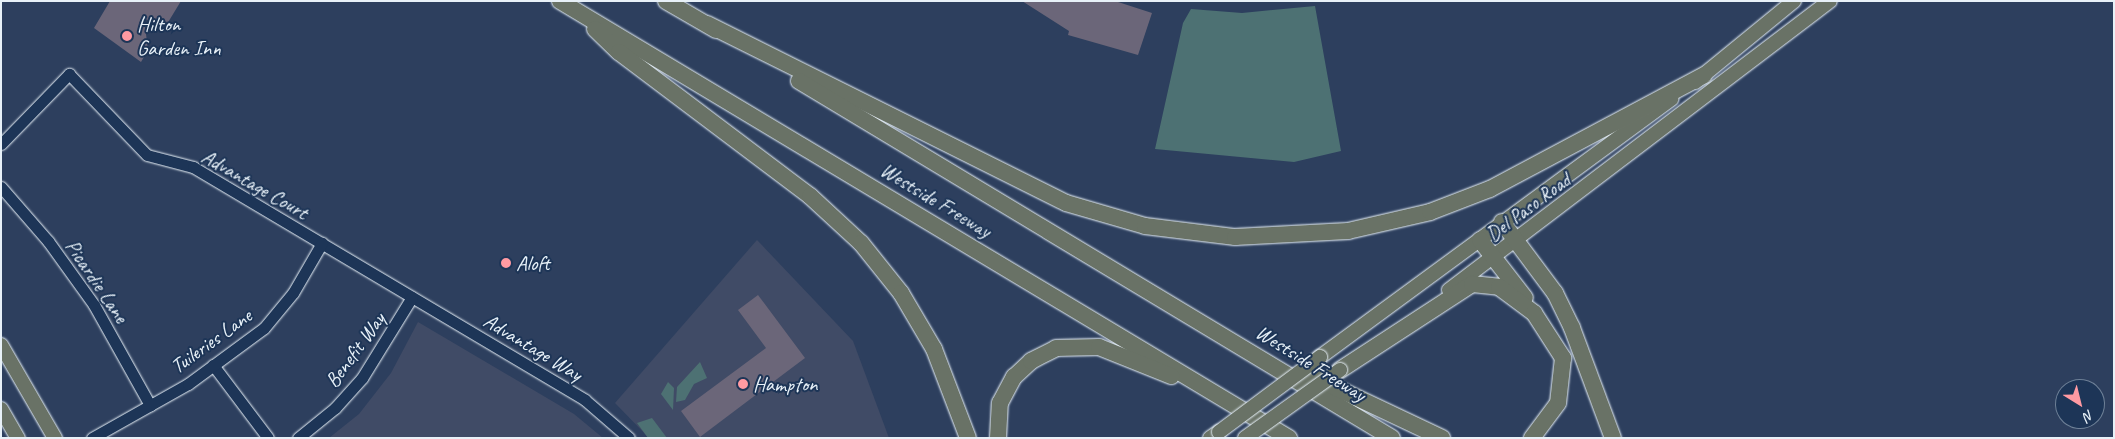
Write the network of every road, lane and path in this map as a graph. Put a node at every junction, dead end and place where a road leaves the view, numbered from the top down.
1 (666, 1) edge
2 (1794, 1) edge
3 (1830, 1) edge
4 (567, 5) edge
5 (707, 24) junction
6 (1704, 75) junction
7 (1, 144) edge
8 (1, 187) edge
9 (1502, 222) junction
10 (1480, 240) junction
11 (1516, 242) junction
12 (322, 243) junction
13 (1493, 258) junction
14 (412, 297) junction
15 (1534, 313) junction
16 (1227, 336) junction
17 (1, 345) edge
18 (213, 365) junction
19 (1340, 370) junction
20 (1222, 398) junction
21 (150, 405) junction
22 (1, 409) edge
23 (961, 414) junction
24 (1214, 435) edge
25 (18, 438) edge
26 (55, 438) edge
27 (92, 438) edge
28 (268, 438) edge
29 (298, 438) edge
30 (629, 438) edge
31 (968, 438) edge
32 (973, 438) edge
33 (998, 438) edge
34 (1244, 438) edge
35 (1289, 438) edge
36 (1392, 438) edge
37 (1442, 438) edge
38 (1532, 438) edge
39 (1613, 438) edge

1 - 5 highway, Westside Freeway
2 - 6 main road, Del Paso Road
3 - 11 main road, Del Paso Road
4 - 20 highway, Westside Freeway
4 - 23 highway
5 - 6 highway
5 - 16 highway, Westside Freeway
6 - 9 main road, Del Paso Road
7 - 12 street, Advantage Court
8 - 21 street, Picardie Lane
9 - 10 main road, Del Paso Road
9 - 11 highway
10 - 13 highway
10 - 24 main road, Del Paso Road, bridge
11 - 13 main road, Del Paso Road
11 - 39 highway
12 - 14 street, Advantage Court
12 - 18 street, Tuileries Lane
13 - 15 highway
13 - 19 main road, Del Paso Road
14 - 29 street, Benefit Way
14 - 30 street, Advantage Way
15 - 19 highway
15 - 38 highway
16 - 36 highway, Westside Freeway
16 - 37 highway
17 - 26 main road
18 - 21 street, Tuileries Lane
18 - 28 street
19 - 34 main road, Del Paso Road, bridge
20 - 33 highway
20 - 35 highway, Westside Freeway
21 - 27 street, Tuileries Lane
22 - 25 main road
23 - 31 highway
23 - 32 highway

